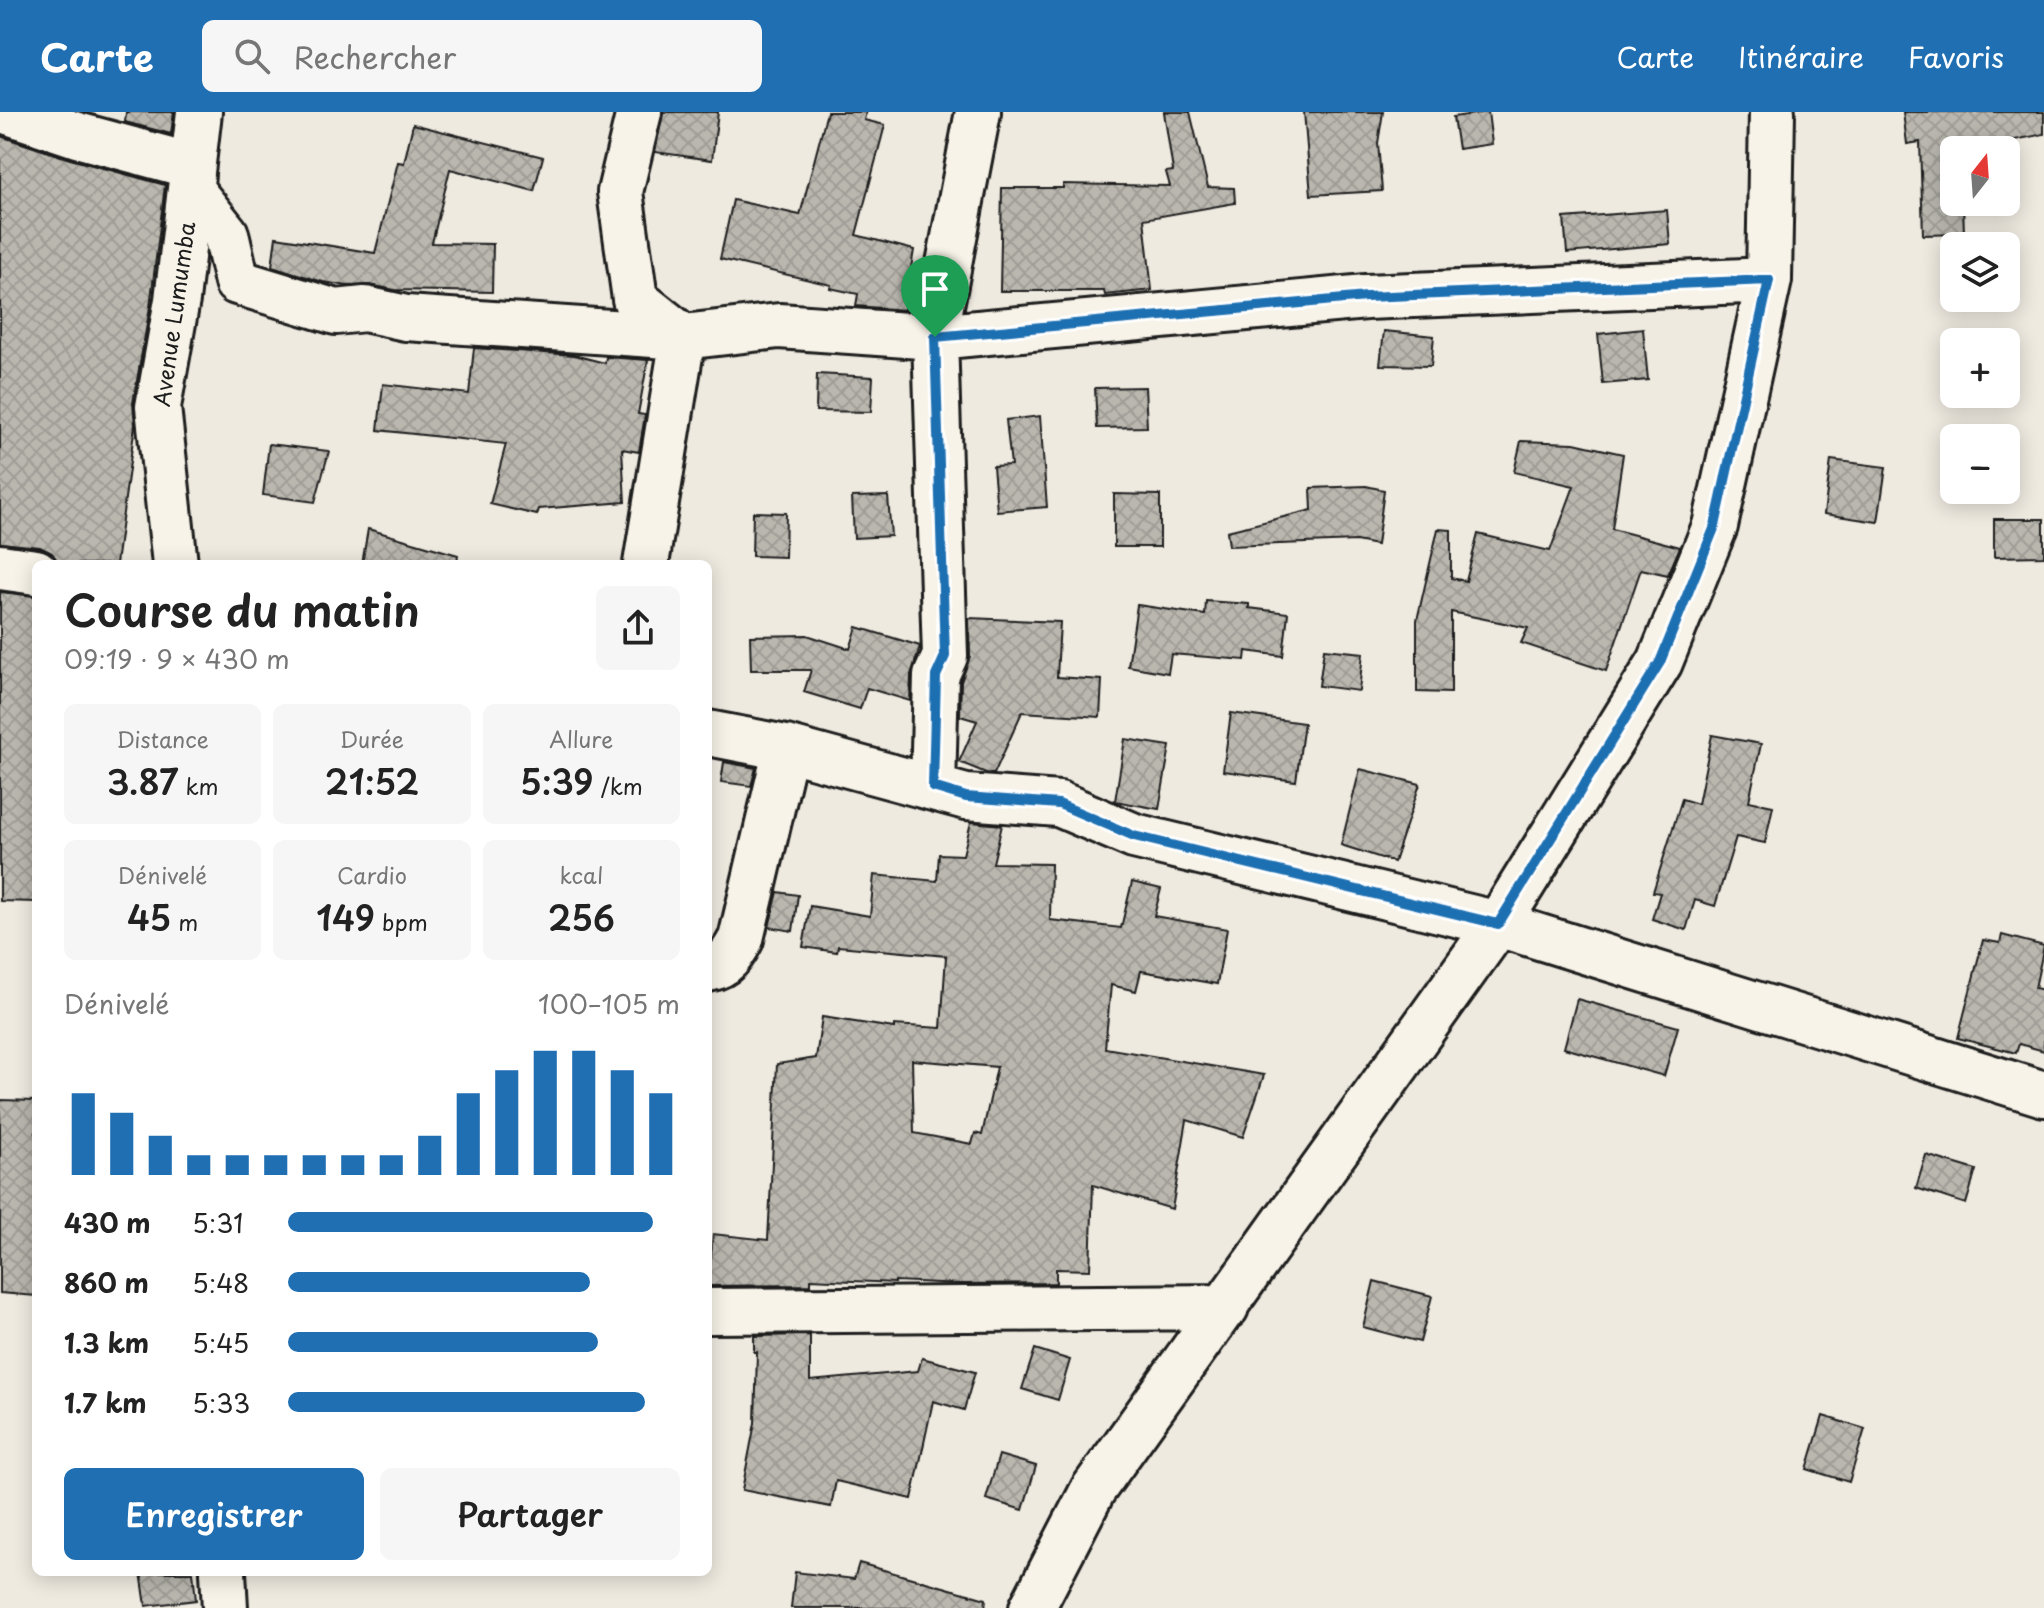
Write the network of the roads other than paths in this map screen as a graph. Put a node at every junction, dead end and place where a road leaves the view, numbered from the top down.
1 (8, 112) edge
2 (199, 112) edge
3 (639, 112) edge
4 (978, 112) edge
5 (1772, 112) edge
6 (192, 166) junction
7 (1769, 280) junction
8 (683, 337) junction
9 (935, 337) junction
10 (175, 560) edge
11 (647, 560) edge
12 (0, 567) edge
13 (32, 571) edge
14 (712, 734) edge
15 (786, 748) junction
16 (933, 787) junction
17 (1498, 924) junction
18 (712, 969) edge
19 (2044, 1094) edge
20 (1226, 1307) junction
21 (712, 1311) edge
22 (223, 1576) edge
23 (225, 1608) edge
24 (1032, 1608) edge

1 - 6 street
2 - 6 street, Avenue Lumumba
3 - 8 street
4 - 9 street
5 - 7 street
6 - 8 street
6 - 10 street, Avenue Lumumba
7 - 9 street
7 - 17 street
8 - 9 street
8 - 11 street
9 - 16 street
12 - 13 street
14 - 15 street
15 - 16 street
15 - 18 street
16 - 17 street
17 - 19 street
17 - 20 street
20 - 21 street
20 - 24 street
22 - 23 street

